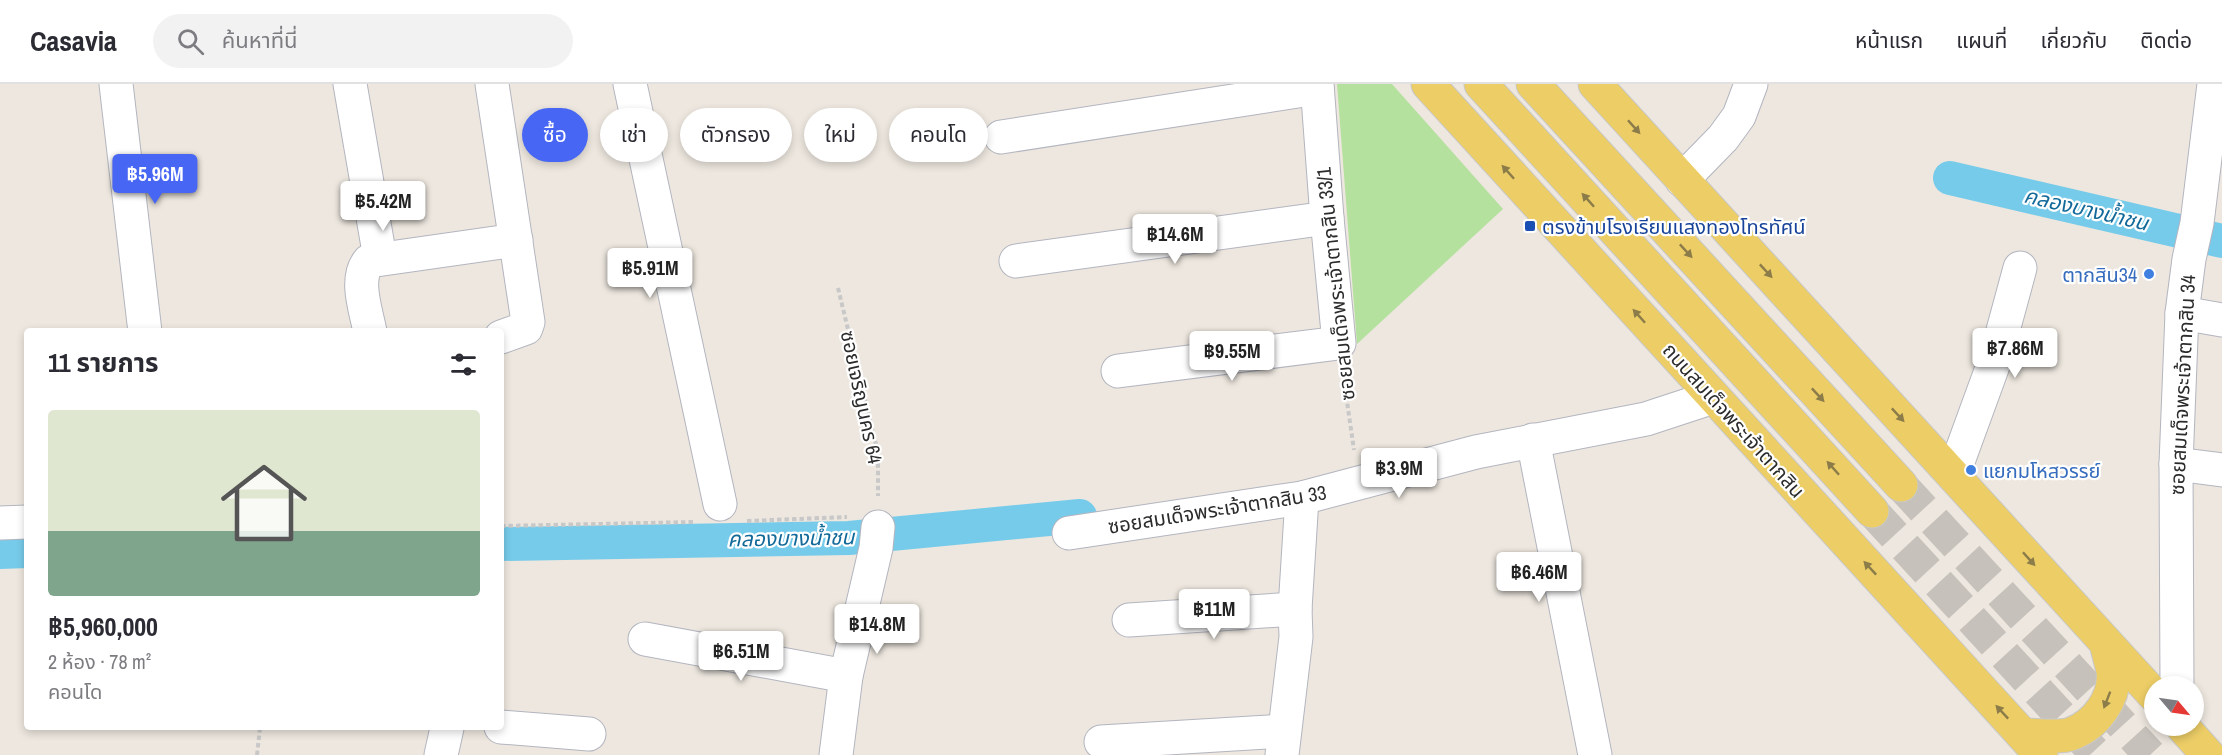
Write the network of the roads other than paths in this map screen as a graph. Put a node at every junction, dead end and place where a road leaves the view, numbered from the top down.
1 (116, 84) edge
2 (350, 84) edge
3 (492, 84) edge
4 (631, 84) edge
5 (1428, 84) edge
6 (1481, 84) edge
7 (1533, 84) edge
8 (1595, 84) edge
9 (1751, 84) edge
10 (2214, 84) edge
11 (1317, 86) edge
12 (1001, 137) dead end
13 (1682, 180) junction
14 (1327, 218) junction
15 (516, 240) junction
16 (380, 258) junction
17 (1016, 261) dead end
18 (2020, 268) dead end
19 (2182, 313) junction
20 (2222, 320) edge
21 (145, 328) edge
22 (369, 328) edge
23 (504, 336) edge
24 (1118, 371) dead end
25 (1713, 398) junction
26 (1533, 440) junction
27 (2176, 464) junction
28 (2222, 470) edge
29 (1953, 475) junction
30 (1901, 485) tunnel mouth
31 (1302, 498) junction
32 (720, 504) dead end
33 (1872, 511) tunnel mouth
34 (24, 522) edge
35 (0, 523) edge
36 (1069, 532) dead end
37 (877, 537) road end
38 (1295, 609) junction
39 (1129, 620) dead end
40 (645, 639) dead end
41 (2106, 643) junction
42 (846, 676) junction
43 (2177, 676) edge
44 (2144, 684) edge
45 (504, 727) edge
46 (447, 730) edge
47 (589, 734) dead end
48 (2191, 736) edge
49 (1101, 742) dead end
50 (1283, 743) edge
51 (2032, 745) edge
52 (441, 755) edge
53 (836, 755) edge
54 (1595, 755) edge
55 (2208, 755) edge

1 - 21 street
2 - 16 street
3 - 15 street
4 - 32 street
25 -> 5 main road, ถนนสมเด็จพระเจ้าตากสิน
33 -> 6 main road, ถนนสมเด็จพระเจ้าตากสิน
7 -> 30 main road
8 -> 13 main road
9 - 13 street
10 - 19 street, ซอยสมเด็จพระเจ้าตากสิน 34
11 - 12 street
11 - 14 street, ซอยสมเด็จพระเจ้าตากสิน 33/1
13 -> 29 main road
14 - 17 street
14 - 24 street, ซอยสมเด็จพระเจ้าตากสิน 33/1
15 - 16 street
15 - 23 street
16 - 22 street
18 - 29 street
19 - 20 street
19 - 27 street, ซอยสมเด็จพระเจ้าตากสิน 34
25 - 26 street, ซอยสมเด็จพระเจ้าตากสิน 33
51 -> 25 main road, ถนนสมเด็จพระเจ้าตากสิน
26 - 31 street, ซอยสมเด็จพระเจ้าตากสิน 33
26 - 54 street
27 - 28 street
27 - 43 street, ซอยสมเด็จพระเจ้าตากสิน 34
29 -> 41 main road
31 - 36 street, ซอยสมเด็จพระเจ้าตากสิน 33
31 - 38 street
34 - 35 street
37 - 42 street
38 - 39 street
38 - 50 street
40 - 42 street
41 - 44 main road
41 -> 51 main road
42 - 53 street
45 - 47 street
46 - 52 street
48 - 55 main road
49 - 50 street

